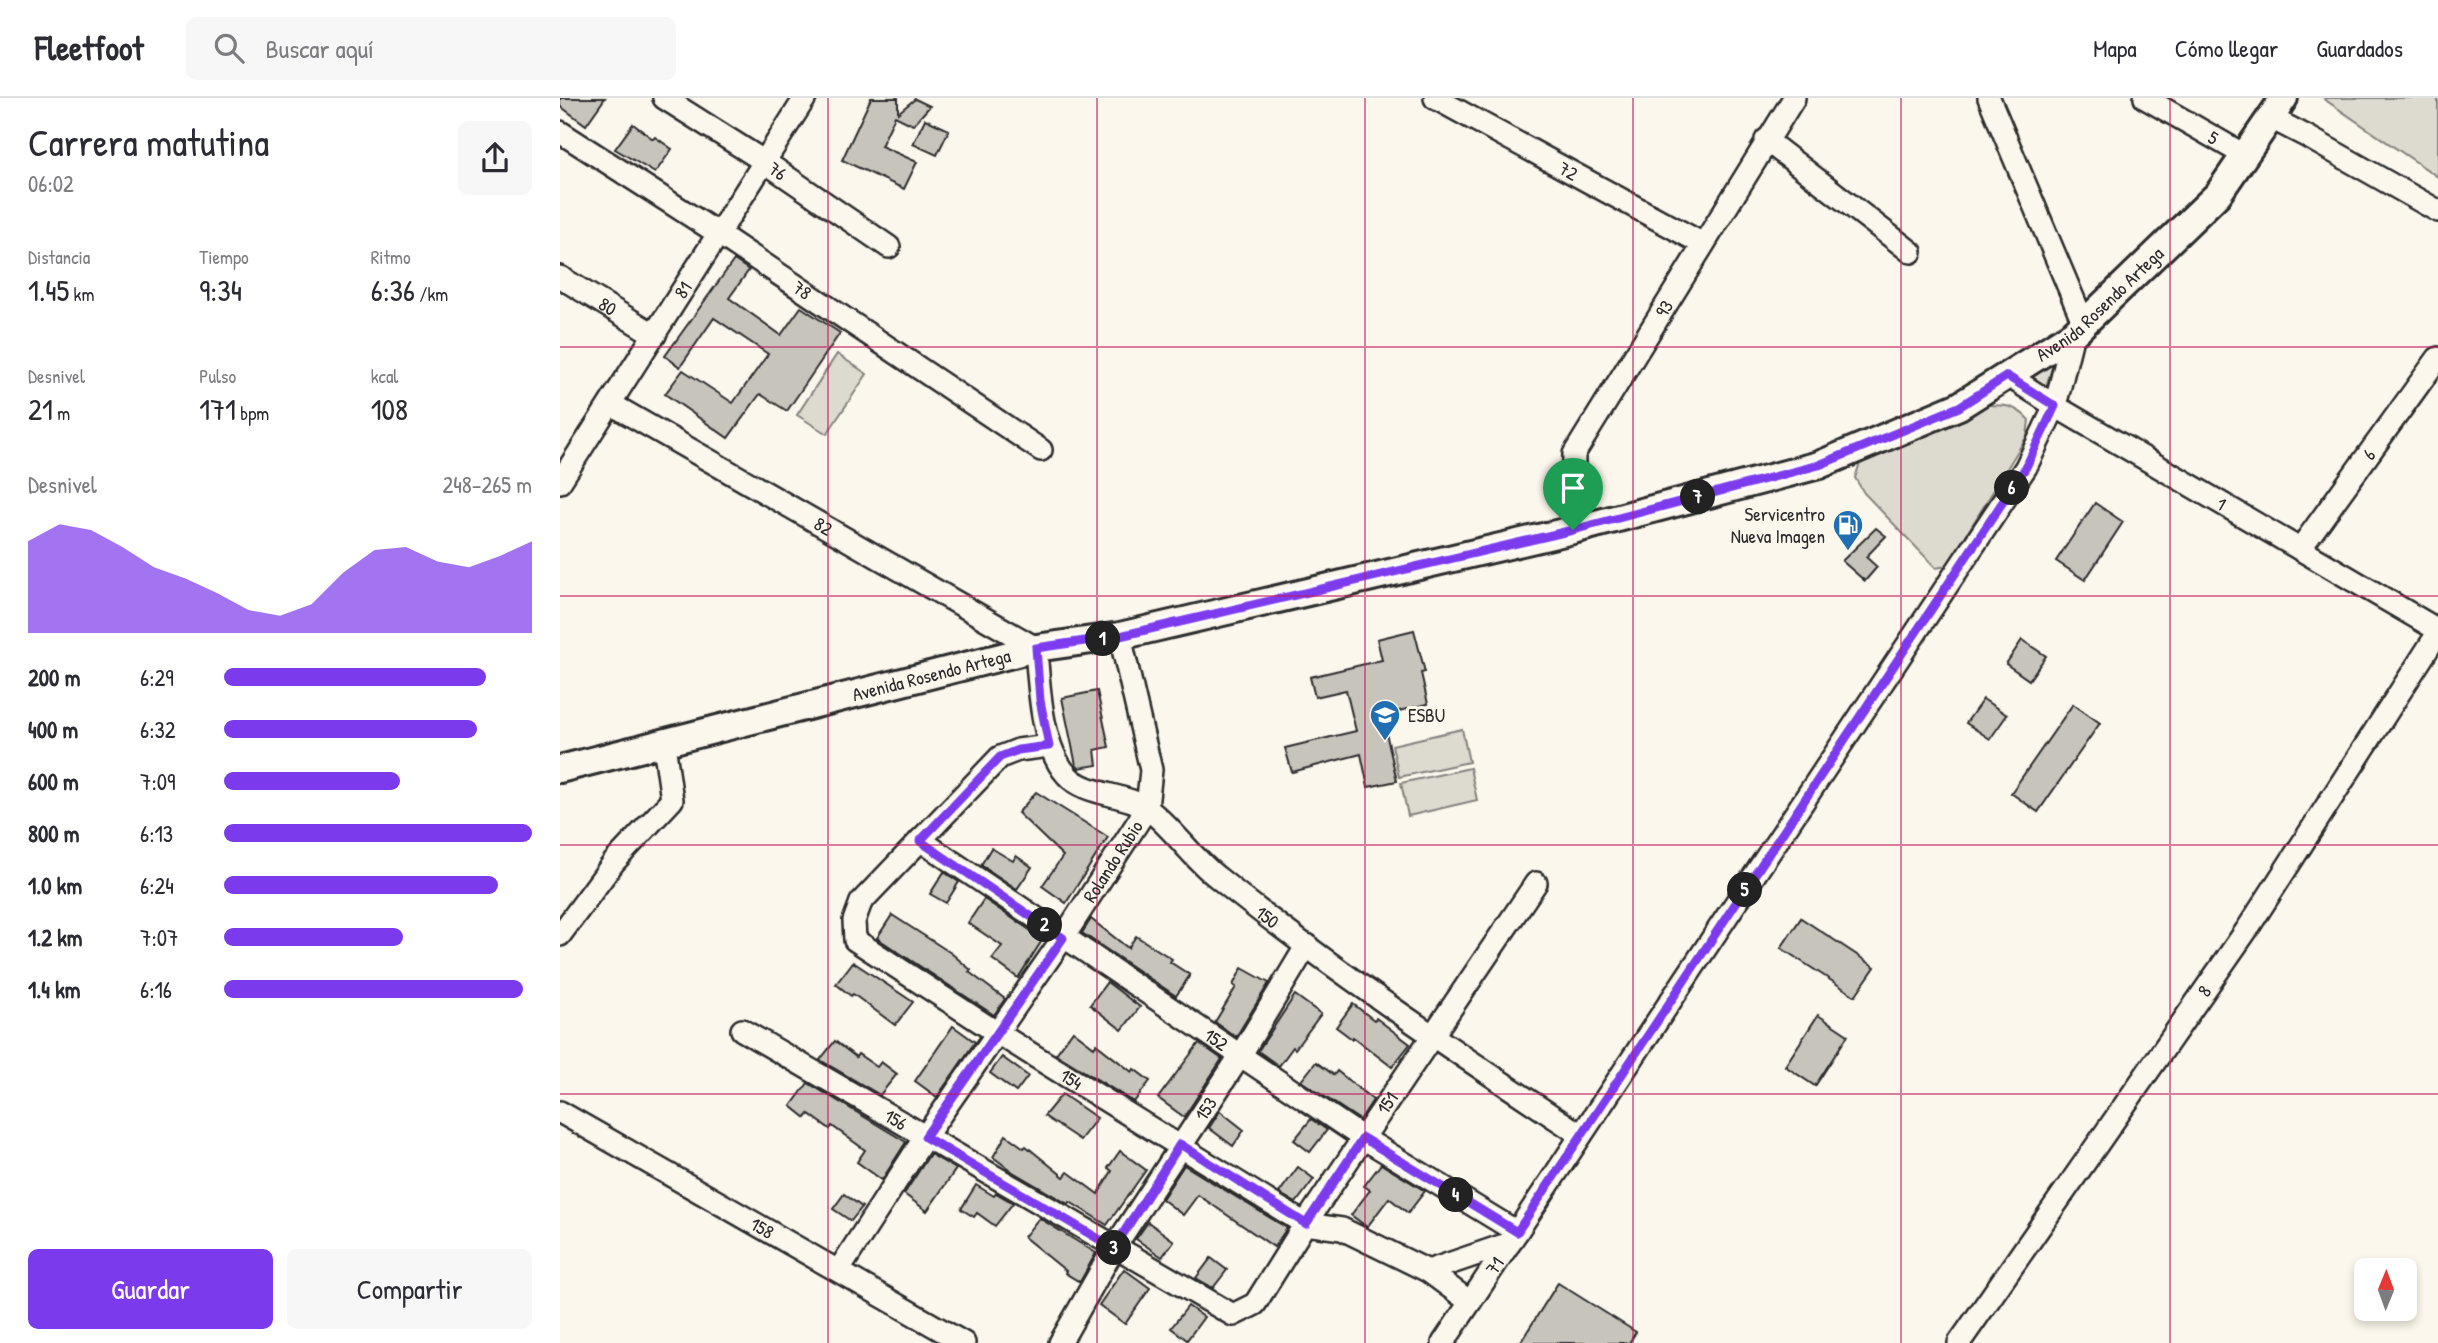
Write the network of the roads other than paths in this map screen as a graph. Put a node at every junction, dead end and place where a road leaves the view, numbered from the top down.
1 (664, 98) edge
2 (805, 98) edge
3 (1435, 98) edge
4 (1794, 98) edge
5 (1989, 98) edge
6 (2146, 98) edge
7 (2278, 108) edge
8 (560, 132) edge
9 (1766, 140) junction
10 (2246, 156) junction
11 (765, 162) junction
12 (2438, 211) edge
13 (719, 234) junction
14 (1703, 244) junction
15 (889, 247) dead end
16 (1911, 252) dead end
17 (560, 277) edge
18 (2079, 329) junction
19 (655, 335) junction
20 (2438, 358) edge
21 (2007, 376) junction
22 (611, 404) junction
23 (2055, 406) junction
24 (1041, 450) dead end
25 (566, 458) edge
26 (560, 482) edge
27 (1573, 530) junction
28 (2300, 548) junction
29 (2438, 631) edge
30 (1120, 636) junction
31 (1036, 648) junction
32 (664, 744) junction
33 (1049, 746) junction
34 (560, 769) edge
35 (1147, 808) junction
36 (920, 841) junction
37 (1536, 883) dead end
38 (560, 935) edge
39 (1063, 938) junction
40 (1307, 945) junction
41 (742, 1030) dead end
42 (999, 1034) junction
43 (1433, 1037) junction
44 (1240, 1056) junction
45 (560, 1112) edge
46 (1581, 1135) junction
47 (925, 1137) junction
48 (1363, 1138) junction
49 (1180, 1144) junction
50 (1306, 1224) junction
51 (1513, 1237) junction
52 (1114, 1248) junction
53 (839, 1270) junction
54 (1427, 1271) junction
55 (1470, 1303) junction
56 (1233, 1315) joint
57 (1962, 1342) edge
58 (964, 1343) edge
59 (1060, 1343) edge
60 (1443, 1343) edge

1 - 11 street, 76
2 - 11 street, 81
3 - 14 street, 72
4 - 9 street, 93
5 - 18 street
6 - 10 street, 5
7 - 10 main road, Avenida Rosendo Artega
7 - 12 street
8 - 13 street, 78
9 - 14 street, 93
9 - 16 street
10 - 18 main road, Avenida Rosendo Artega
11 - 13 street, 81
11 - 15 street, 76
13 - 19 street, 81
13 - 24 street, 78
14 - 27 street, 93
17 - 19 street, 80
18 - 21 main road, Avenida Rosendo Artega
18 - 23 street, 71
19 - 22 street, 81
20 - 28 street, 6
21 - 23 street, 1
21 - 27 main road, Avenida Rosendo Artega
22 - 25 street, 81
22 - 31 street, 82
23 - 28 street, 1
23 - 46 street, 71
25 - 26 street, 81
27 - 30 main road, Avenida Rosendo Artega
28 - 29 street, 1
29 - 57 street, 8
30 - 31 main road, Avenida Rosendo Artega
30 - 35 street, Rolando Rubio
31 - 32 main road, Avenida Rosendo Artega
31 - 33 street, 150
32 - 34 main road, Avenida Rosendo Artega
32 - 38 street
33 - 35 street, 150
33 - 36 street
35 - 39 street, Rolando Rubio
35 - 40 street, 150
36 - 39 street, 152
36 - 42 street, 154
37 - 43 street, 151
39 - 42 street, Rolando Rubio
39 - 44 street, 152
40 - 43 street, 150
40 - 44 street, 153
41 - 47 street, 156
42 - 47 street, Rolando Rubio
42 - 49 street, 154
43 - 46 street, 150
43 - 48 street, 151
44 - 48 street, 152
44 - 49 street, 153
45 - 53 street, 158
46 - 51 street, 71
47 - 52 street, 156
47 - 53 street, Rolando Rubio
48 - 50 street, 151
48 - 51 street, 152
49 - 50 street, 154
49 - 52 street, 153
50 - 54 street
50 - 56 street, 151
51 - 54 street
51 - 55 street, 71
52 - 56 street, 156
52 - 59 street, 153
53 - 58 street, 158
54 - 55 street
55 - 60 street, 71

